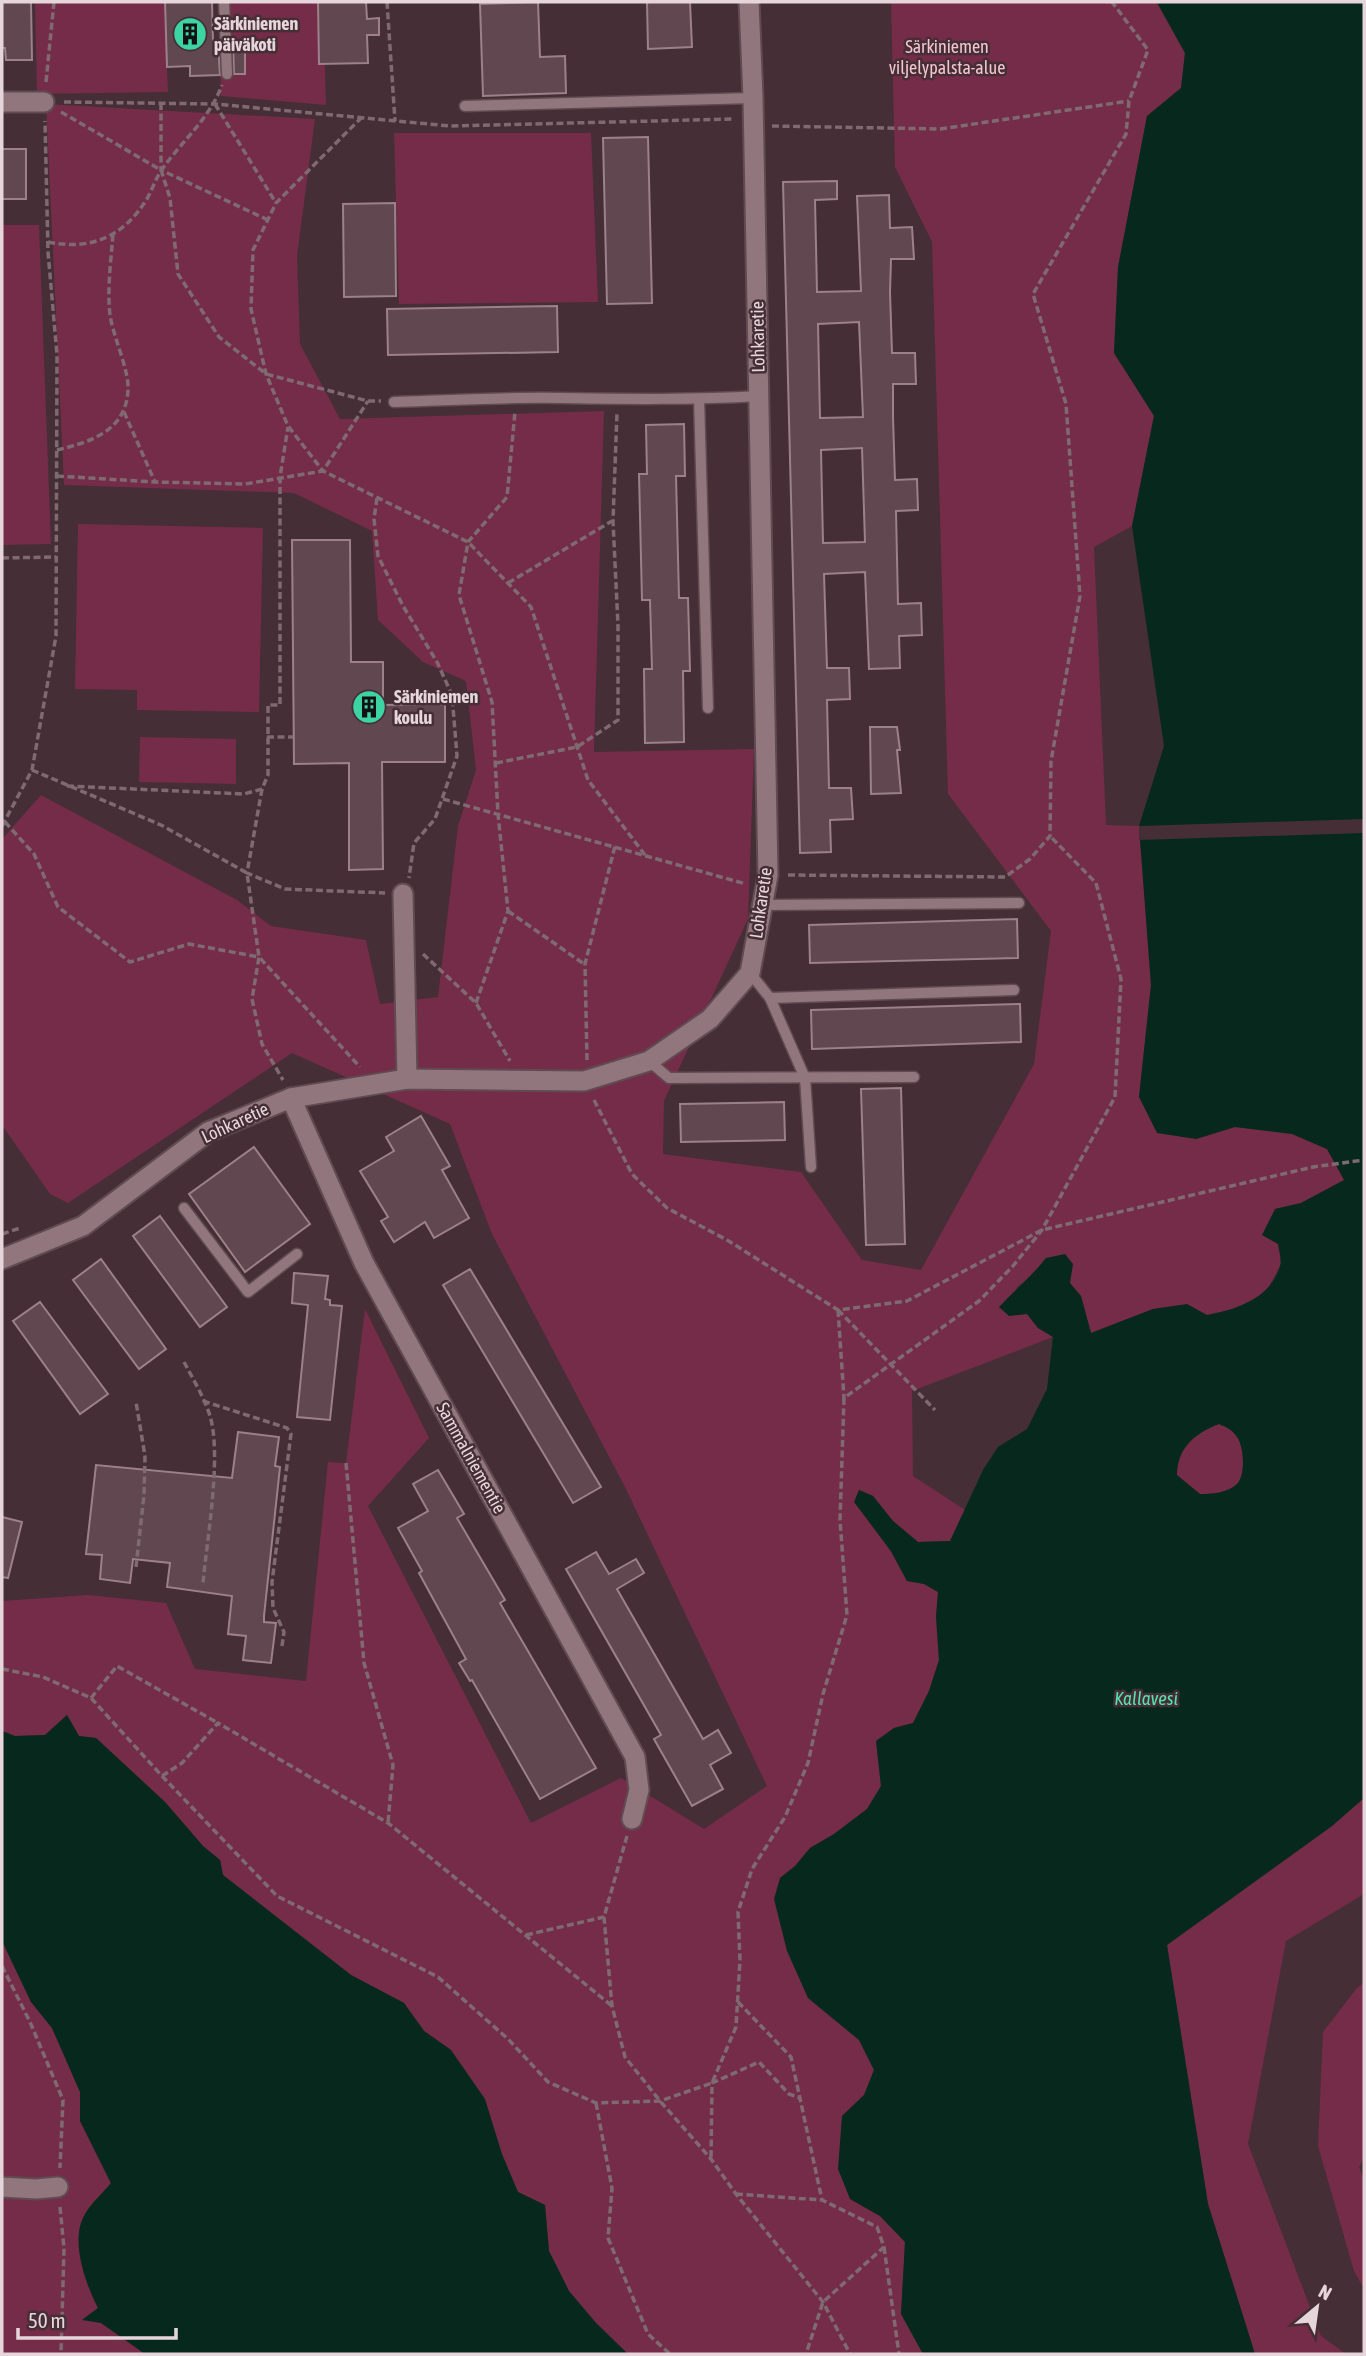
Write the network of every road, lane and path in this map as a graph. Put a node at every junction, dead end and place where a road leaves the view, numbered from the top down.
1 (54, 2) edge
2 (224, 2) edge
3 (387, 2) edge
4 (749, 2) edge
5 (1112, 2) edge
6 (227, 74) joint
7 (753, 98) junction
8 (1129, 100) junction
9 (2, 102) edge
10 (44, 102) junction
11 (161, 103) junction
12 (215, 104) junction
13 (465, 106) dead end
14 (362, 117) junction
15 (395, 121) junction
16 (754, 125) junction
17 (161, 170) junction
18 (276, 203) junction
19 (268, 220) junction
20 (113, 234) junction
21 (48, 242) junction
22 (265, 374) junction
23 (759, 396) junction
24 (516, 399) junction
25 (699, 399) junction
26 (368, 401) junction
27 (617, 401) junction
28 (394, 402) joint
29 (124, 412) junction
30 (288, 426) junction
31 (57, 450) junction
32 (323, 471) junction
33 (57, 476) junction
34 (280, 477) junction
35 (155, 482) junction
36 (377, 498) junction
37 (613, 521) junction
38 (468, 542) junction
39 (56, 556) junction
40 (2, 558) edge
41 (508, 583) junction
42 (708, 708) dead end
43 (267, 737) junction
44 (293, 737) dead end
45 (577, 747) junction
46 (496, 763) junction
47 (32, 770) junction
48 (67, 786) junction
49 (262, 789) junction
50 (443, 799) junction
51 (498, 814) junction
52 (3, 824) edge
53 (1050, 836) junction
54 (615, 846) junction
55 (645, 855) junction
56 (247, 873) junction
57 (761, 881) junction
58 (403, 894) junction
59 (1019, 903) dead end
60 (762, 905) junction
61 (508, 911) junction
62 (404, 936) junction
63 (259, 957) junction
64 (585, 964) junction
65 (750, 973) junction
66 (1014, 990) dead end
67 (770, 999) junction
68 (476, 1003) junction
69 (649, 1061) junction
70 (510, 1062) dead end
71 (360, 1067) dead end
72 (914, 1077) dead end
73 (805, 1078) junction
74 (407, 1079) junction
75 (584, 1082) junction
76 (291, 1098) junction
77 (1364, 1160) edge
78 (811, 1167) dead end
79 (184, 1208) dead end
80 (1042, 1230) junction
81 (297, 1254) dead end
82 (2, 1259) edge
83 (838, 1310) junction
84 (184, 1362) dead end
85 (892, 1364) junction
86 (844, 1398) junction
87 (203, 1401) junction
88 (136, 1402) dead end
89 (935, 1410) dead end
90 (346, 1463) dead end
91 (136, 1567) dead end
92 (203, 1583) dead end
93 (282, 1646) dead end
94 (2, 1669) edge
95 (91, 1698) junction
96 (218, 1723) junction
97 (162, 1776) junction
98 (632, 1819) joint
99 (388, 1823) junction
100 (604, 1917) junction
101 (526, 1935) junction
102 (2, 1966) edge
103 (738, 2002) junction
104 (612, 2007) junction
105 (712, 2083) junction
106 (800, 2098) junction
107 (660, 2101) junction
108 (596, 2102) junction
109 (711, 2159) junction
110 (2, 2187) edge
111 (58, 2188) junction
112 (736, 2194) junction
113 (822, 2200) junction
114 (884, 2247) junction
115 (823, 2302) junction
116 (61, 2354) edge
117 (670, 2354) edge
118 (806, 2354) edge
119 (850, 2354) edge
120 (900, 2354) edge

1 - 10 path
2 - 6 lane
3 - 15 path
4 - 7 street, Lohkaretie
5 - 8 path
6 - 12 path
7 - 13 lane
7 - 16 street, Lohkaretie
8 - 16 path
8 - 53 path
9 - 10 street
10 - 11 path
10 - 17 path
10 - 21 path
11 - 12 path
11 - 17 path
12 - 14 path
12 - 17 path
12 - 18 path
14 - 15 path
14 - 18 path
15 - 16 path
16 - 23 street, Lohkaretie
17 - 19 path
17 - 20 path
17 - 22 path
18 - 19 path
19 - 22 path
20 - 21 path
20 - 29 path
21 - 31 path
22 - 26 path
22 - 30 path
23 - 25 lane
23 - 57 street, Lohkaretie
24 - 27 lane
24 - 28 lane
24 - 38 path
25 - 27 lane
25 - 42 lane
26 - 28 path
26 - 32 path
27 - 37 path
29 - 31 path
29 - 35 path
30 - 32 path
30 - 34 path
31 - 33 path
32 - 34 path
32 - 36 path
33 - 35 path
33 - 39 path
34 - 35 path
34 - 43 path
36 - 38 path
36 - 50 path
37 - 41 path
37 - 45 path
38 - 41 path
38 - 46 path
39 - 40 path
39 - 47 path
41 - 45 path
43 - 44 path
43 - 49 path
45 - 46 path
45 - 55 path
46 - 51 path
47 - 48 path
47 - 52 path
48 - 49 path
48 - 56 path
49 - 56 path
50 - 51 path
50 - 58 path
51 - 54 path
51 - 61 path
52 - 63 path
53 - 57 path
53 - 80 path
54 - 55 path
54 - 64 path
55 - 57 path
56 - 58 path
56 - 63 path
57 - 60 street, Lohkaretie
58 - 62 street
59 - 60 lane
60 - 65 street, Lohkaretie
61 - 64 path
61 - 68 path
62 - 68 path
62 - 74 street
63 - 71 path
63 - 76 path
64 - 75 path
65 - 67 lane
65 - 69 street, Lohkaretie
66 - 67 lane
67 - 73 lane
68 - 70 path
69 - 73 lane
69 - 75 street, Lohkaretie
72 - 73 lane
73 - 78 lane
74 - 75 street, Lohkaretie
74 - 76 street, Lohkaretie
75 - 83 path
76 - 82 street, Lohkaretie
76 - 98 street, Sammalniementie
77 - 80 path
79 - 81 lane
80 - 83 path
80 - 85 path
83 - 85 path
83 - 86 path
84 - 87 path
85 - 86 path
85 - 89 path
86 - 103 path
87 - 92 path
87 - 93 path
88 - 91 path
90 - 99 path
94 - 95 path
95 - 96 path
95 - 97 path
96 - 97 path
96 - 99 path
97 - 108 path
98 - 100 path
99 - 101 path
100 - 101 path
100 - 104 path
101 - 104 path
102 - 111 path
103 - 105 path
103 - 106 path
104 - 107 path
105 - 106 path
105 - 107 path
105 - 109 path
106 - 113 path
107 - 108 path
107 - 109 path
108 - 117 path
109 - 112 path
110 - 111 street
111 - 116 path
112 - 113 path
112 - 115 path
113 - 114 path
114 - 115 path
114 - 120 path
115 - 118 path
115 - 119 path

